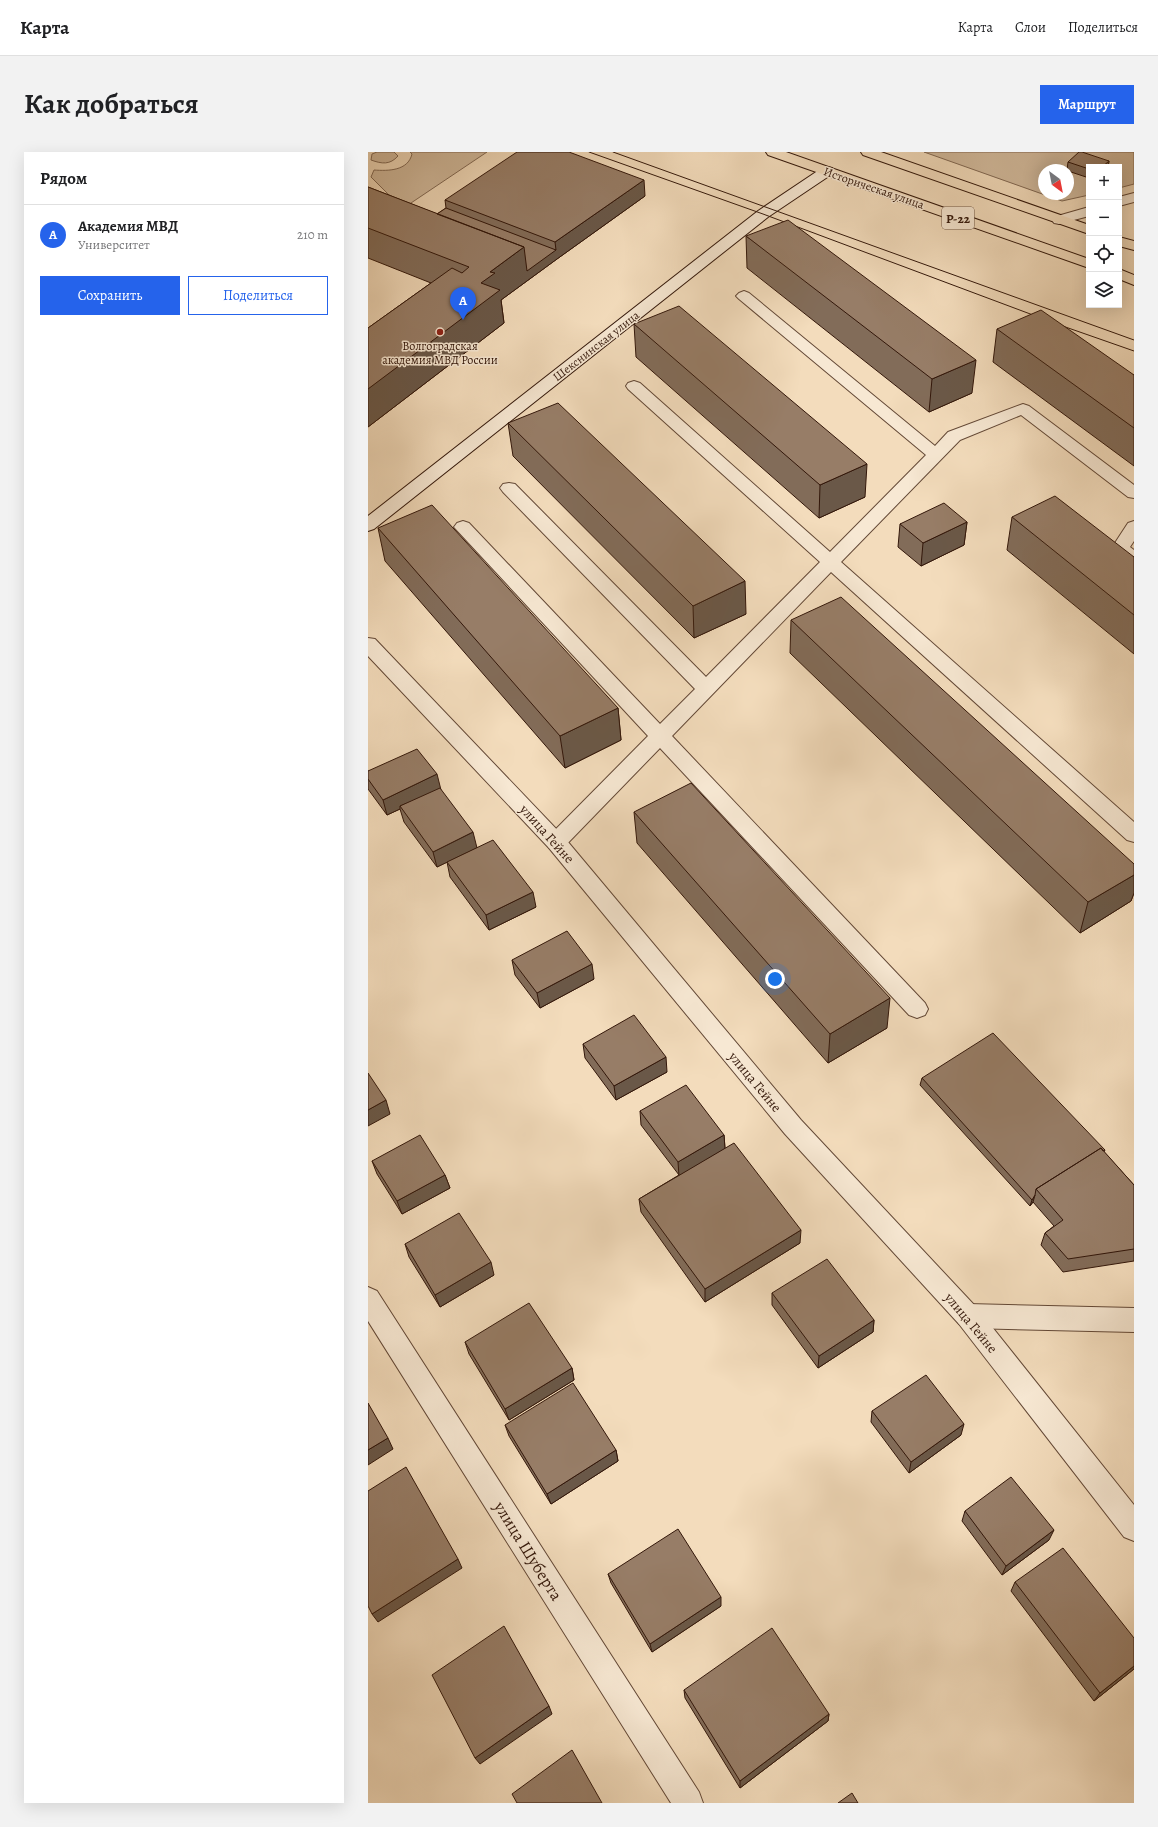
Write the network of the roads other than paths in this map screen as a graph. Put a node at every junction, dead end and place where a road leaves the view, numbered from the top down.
1 (772, 152) edge
2 (868, 152) edge
3 (826, 171) junction
4 (1134, 197) edge
5 (1122, 201) edge
6 (1086, 212) edge
7 (1058, 220) junction
8 (1086, 229) edge
9 (1122, 242) edge
10 (1134, 246) edge
11 (1086, 263) edge
12 (1122, 275) edge
13 (1134, 280) edge
14 (744, 296) dead end
15 (634, 386) dead end
16 (936, 455) junction
17 (509, 488) dead end
18 (1134, 493) edge
19 (368, 525) edge
20 (463, 527) dead end
21 (1134, 527) edge
22 (1134, 558) edge
23 (831, 562) junction
24 (368, 644) edge
25 (706, 689) junction
26 (659, 736) junction
27 (1134, 834) edge
28 (556, 842) junction
29 (917, 1010) dead end
30 (368, 1299) edge
31 (968, 1316) junction
32 (1134, 1320) edge
33 (1134, 1527) edge
34 (688, 1803) edge

1 - 3 highway, Историческая улица / Р-22
2 - 7 highway, Р-22
3 - 11 highway, Историческая улица / Р-22
3 - 19 street, Шекснинская улица
4 - 5 street
6 - 7 street
7 - 8 highway, Р-22
9 - 10 highway
12 - 13 highway
14 - 16 street
15 - 23 street
16 - 18 street
16 - 23 street
17 - 25 street
20 - 26 street
21 - 22 street
23 - 25 street
23 - 27 street
24 - 28 street, улица Гейне
25 - 26 street
26 - 28 street
26 - 29 street
28 - 31 street, улица Гейне
30 - 34 street, улица Шуберта
31 - 32 street
31 - 33 street, улица Гейне

